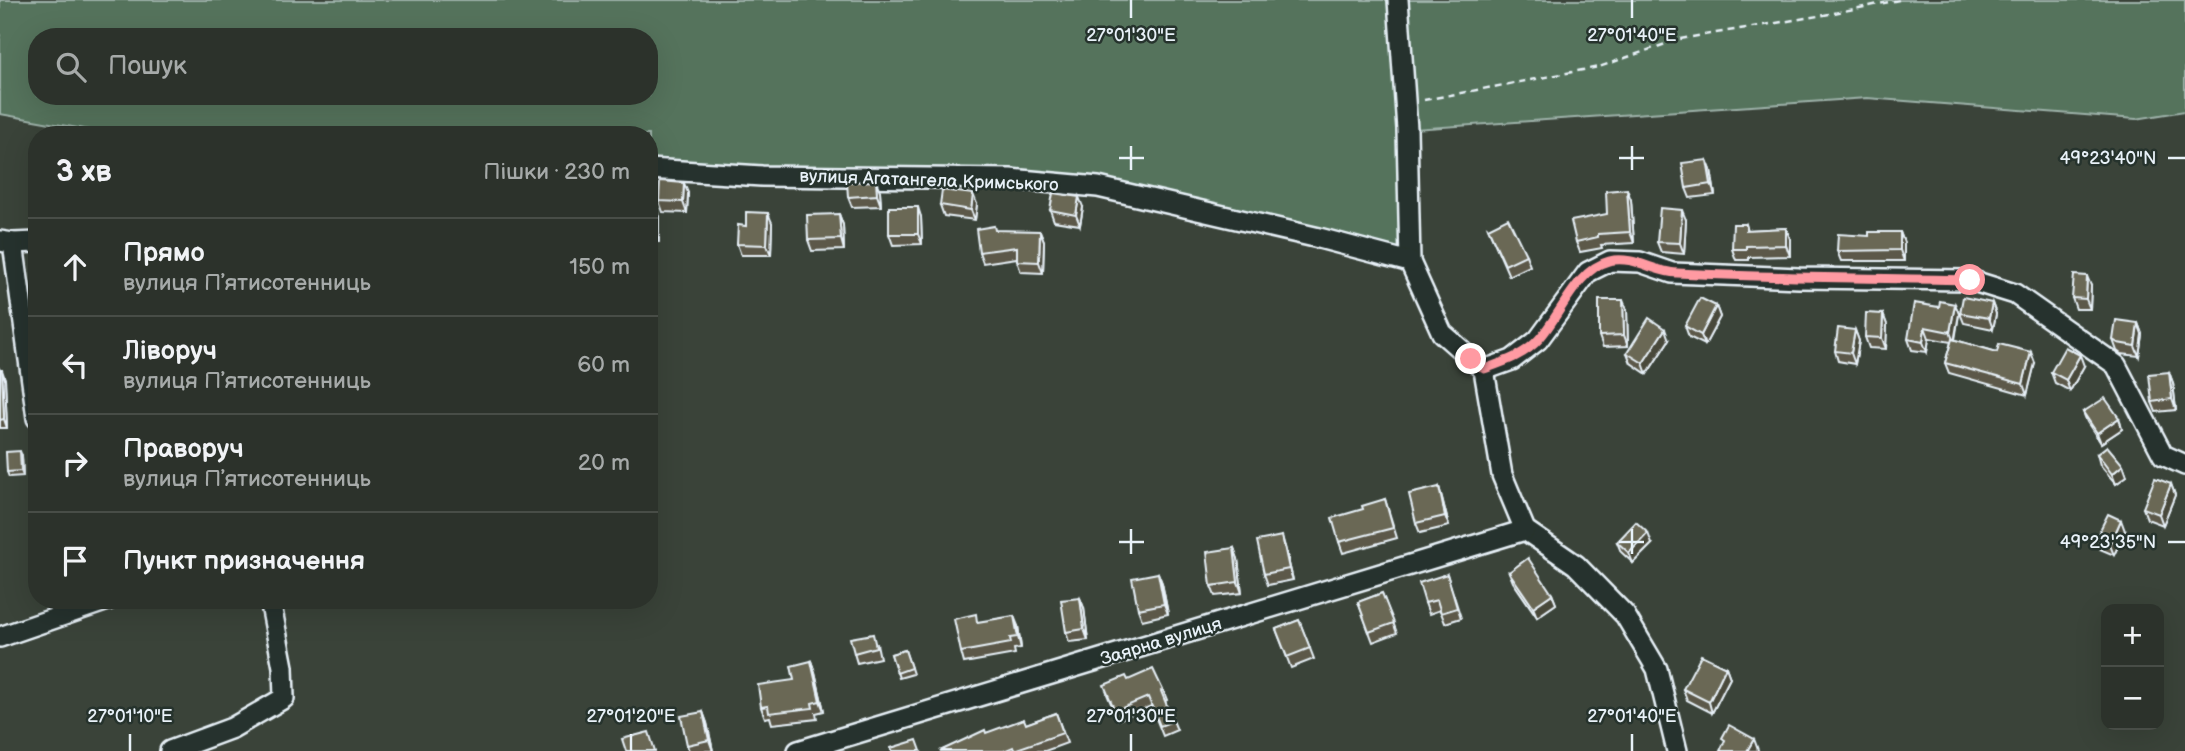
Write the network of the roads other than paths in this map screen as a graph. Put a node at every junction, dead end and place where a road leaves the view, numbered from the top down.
1 (1398, 0) edge
2 (658, 170) edge
3 (6, 242) edge
4 (28, 242) edge
5 (1410, 262) junction
6 (28, 367) edge
7 (1484, 369) junction
8 (2185, 465) edge
9 (1525, 530) junction
10 (59, 609) edge
11 (272, 609) edge
12 (0, 637) edge
13 (170, 751) edge
14 (798, 751) edge
15 (1677, 751) edge

1 - 5 street
2 - 5 street, вулиця Агатангела Кримського
3 - 4 street
3 - 6 street
5 - 7 street
7 - 8 street
7 - 9 street
9 - 14 street, Заярна вулиця
9 - 15 street
10 - 12 street
11 - 13 street

